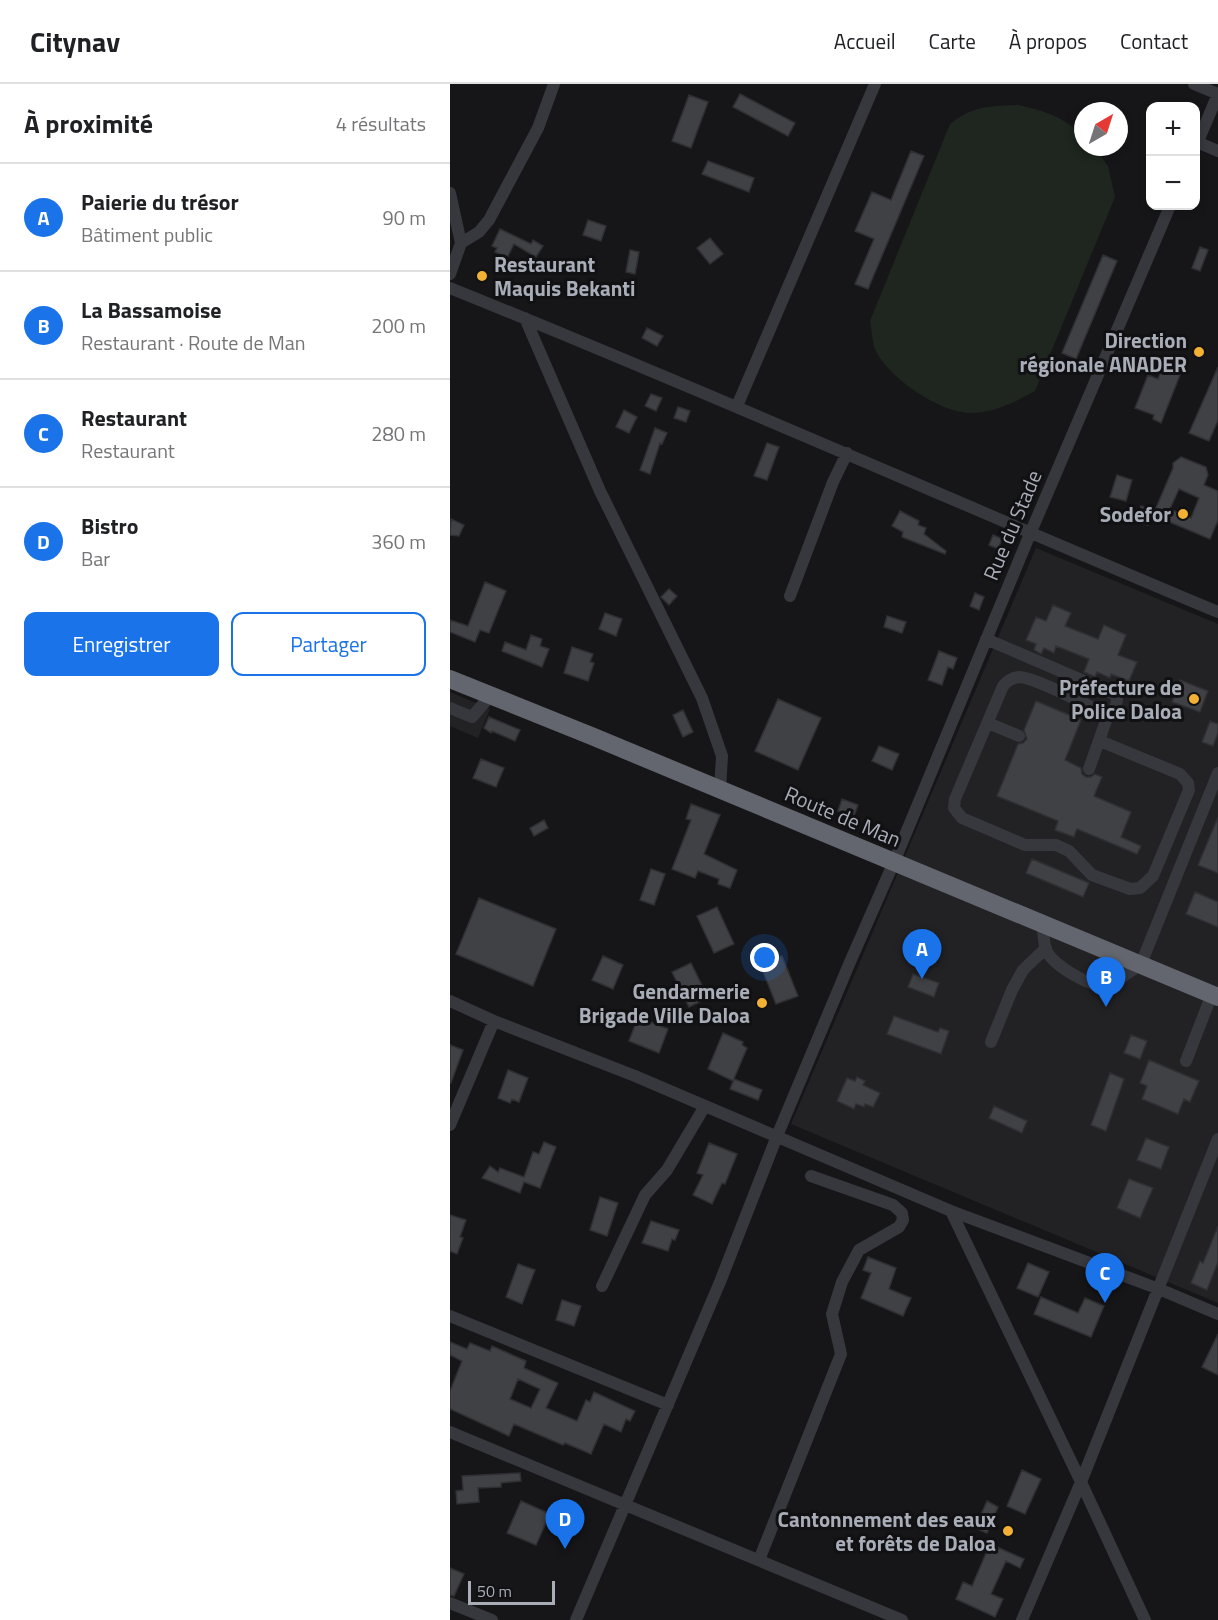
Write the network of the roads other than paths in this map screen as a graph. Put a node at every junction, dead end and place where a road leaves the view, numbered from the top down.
1 (554, 84) edge
2 (875, 84) edge
3 (1194, 84) edge
4 (1218, 94) edge
5 (1200, 135) edge
6 (1200, 145) edge
7 (1218, 151) edge
8 (450, 193) edge
9 (1168, 210) edge
10 (461, 243) junction
11 (450, 274) edge
12 (450, 288) edge
13 (525, 318) junction
14 (737, 406) junction
15 (847, 453) junction
16 (1030, 534) junction
17 (790, 596) dead end
18 (1218, 612) edge
19 (986, 639) junction
20 (450, 679) edge
21 (491, 695) junction
22 (450, 708) edge
23 (1108, 715) junction
24 (988, 723) junction
25 (1019, 736) dead end
26 (1100, 741) junction
27 (1089, 769) dead end
28 (1218, 773) edge
29 (720, 789) junction
30 (894, 862) junction
31 (1042, 923) junction
32 (1046, 948) junction
33 (1141, 964) junction
34 (1215, 995) edge
35 (450, 1001) edge
36 (494, 1021) junction
37 (991, 1042) dead end
38 (1186, 1061) dead end
39 (705, 1106) junction
40 (450, 1125) edge
41 (777, 1136) junction
42 (1218, 1139) edge
43 (811, 1176) dead end
44 (951, 1211) junction
45 (602, 1286) dead end
46 (1159, 1289) junction
47 (1218, 1314) edge
48 (450, 1316) edge
49 (668, 1405) junction
50 (450, 1432) edge
51 (1081, 1482) junction
52 (625, 1504) junction
53 (759, 1560) junction
54 (450, 1603) edge
55 (492, 1620) edge
56 (576, 1620) edge
57 (902, 1620) edge
58 (1022, 1620) edge
59 (1145, 1620) edge

1 - 10 street
2 - 14 street
3 - 4 street
4 - 5 street
6 - 7 street
8 - 10 street
9 - 16 street, Rue du Stade
10 - 11 street
12 - 13 street
13 - 14 street
13 - 29 street
14 - 15 street
15 - 16 street
15 - 17 street
16 - 18 street
16 - 19 street, Rue du Stade
19 - 23 street
19 - 30 street, Rue du Stade
20 - 21 highway, Route de Man
21 - 22 street
21 - 29 highway, Route de Man
23 - 24 street
23 - 26 street
24 - 25 street
24 - 26 street
26 - 27 street
28 - 33 street
29 - 30 highway, Route de Man
30 - 31 highway, Route de Man
30 - 41 street, Rue du Stade
31 - 32 street
31 - 33 highway, Route de Man
32 - 33 street
32 - 37 street
33 - 34 highway, Route de Man
34 - 38 street
35 - 36 street
36 - 39 street
36 - 40 street
39 - 41 street
39 - 45 street
41 - 44 street
41 - 49 street, Rue du Stade
42 - 46 street
43 - 53 street
44 - 46 street
44 - 51 street
46 - 47 street
46 - 51 street
48 - 49 street
49 - 52 street, Rue du Stade
50 - 52 street
51 - 58 street
51 - 59 street
52 - 53 street
52 - 56 street, Rue du Stade
53 - 57 street
54 - 55 street

